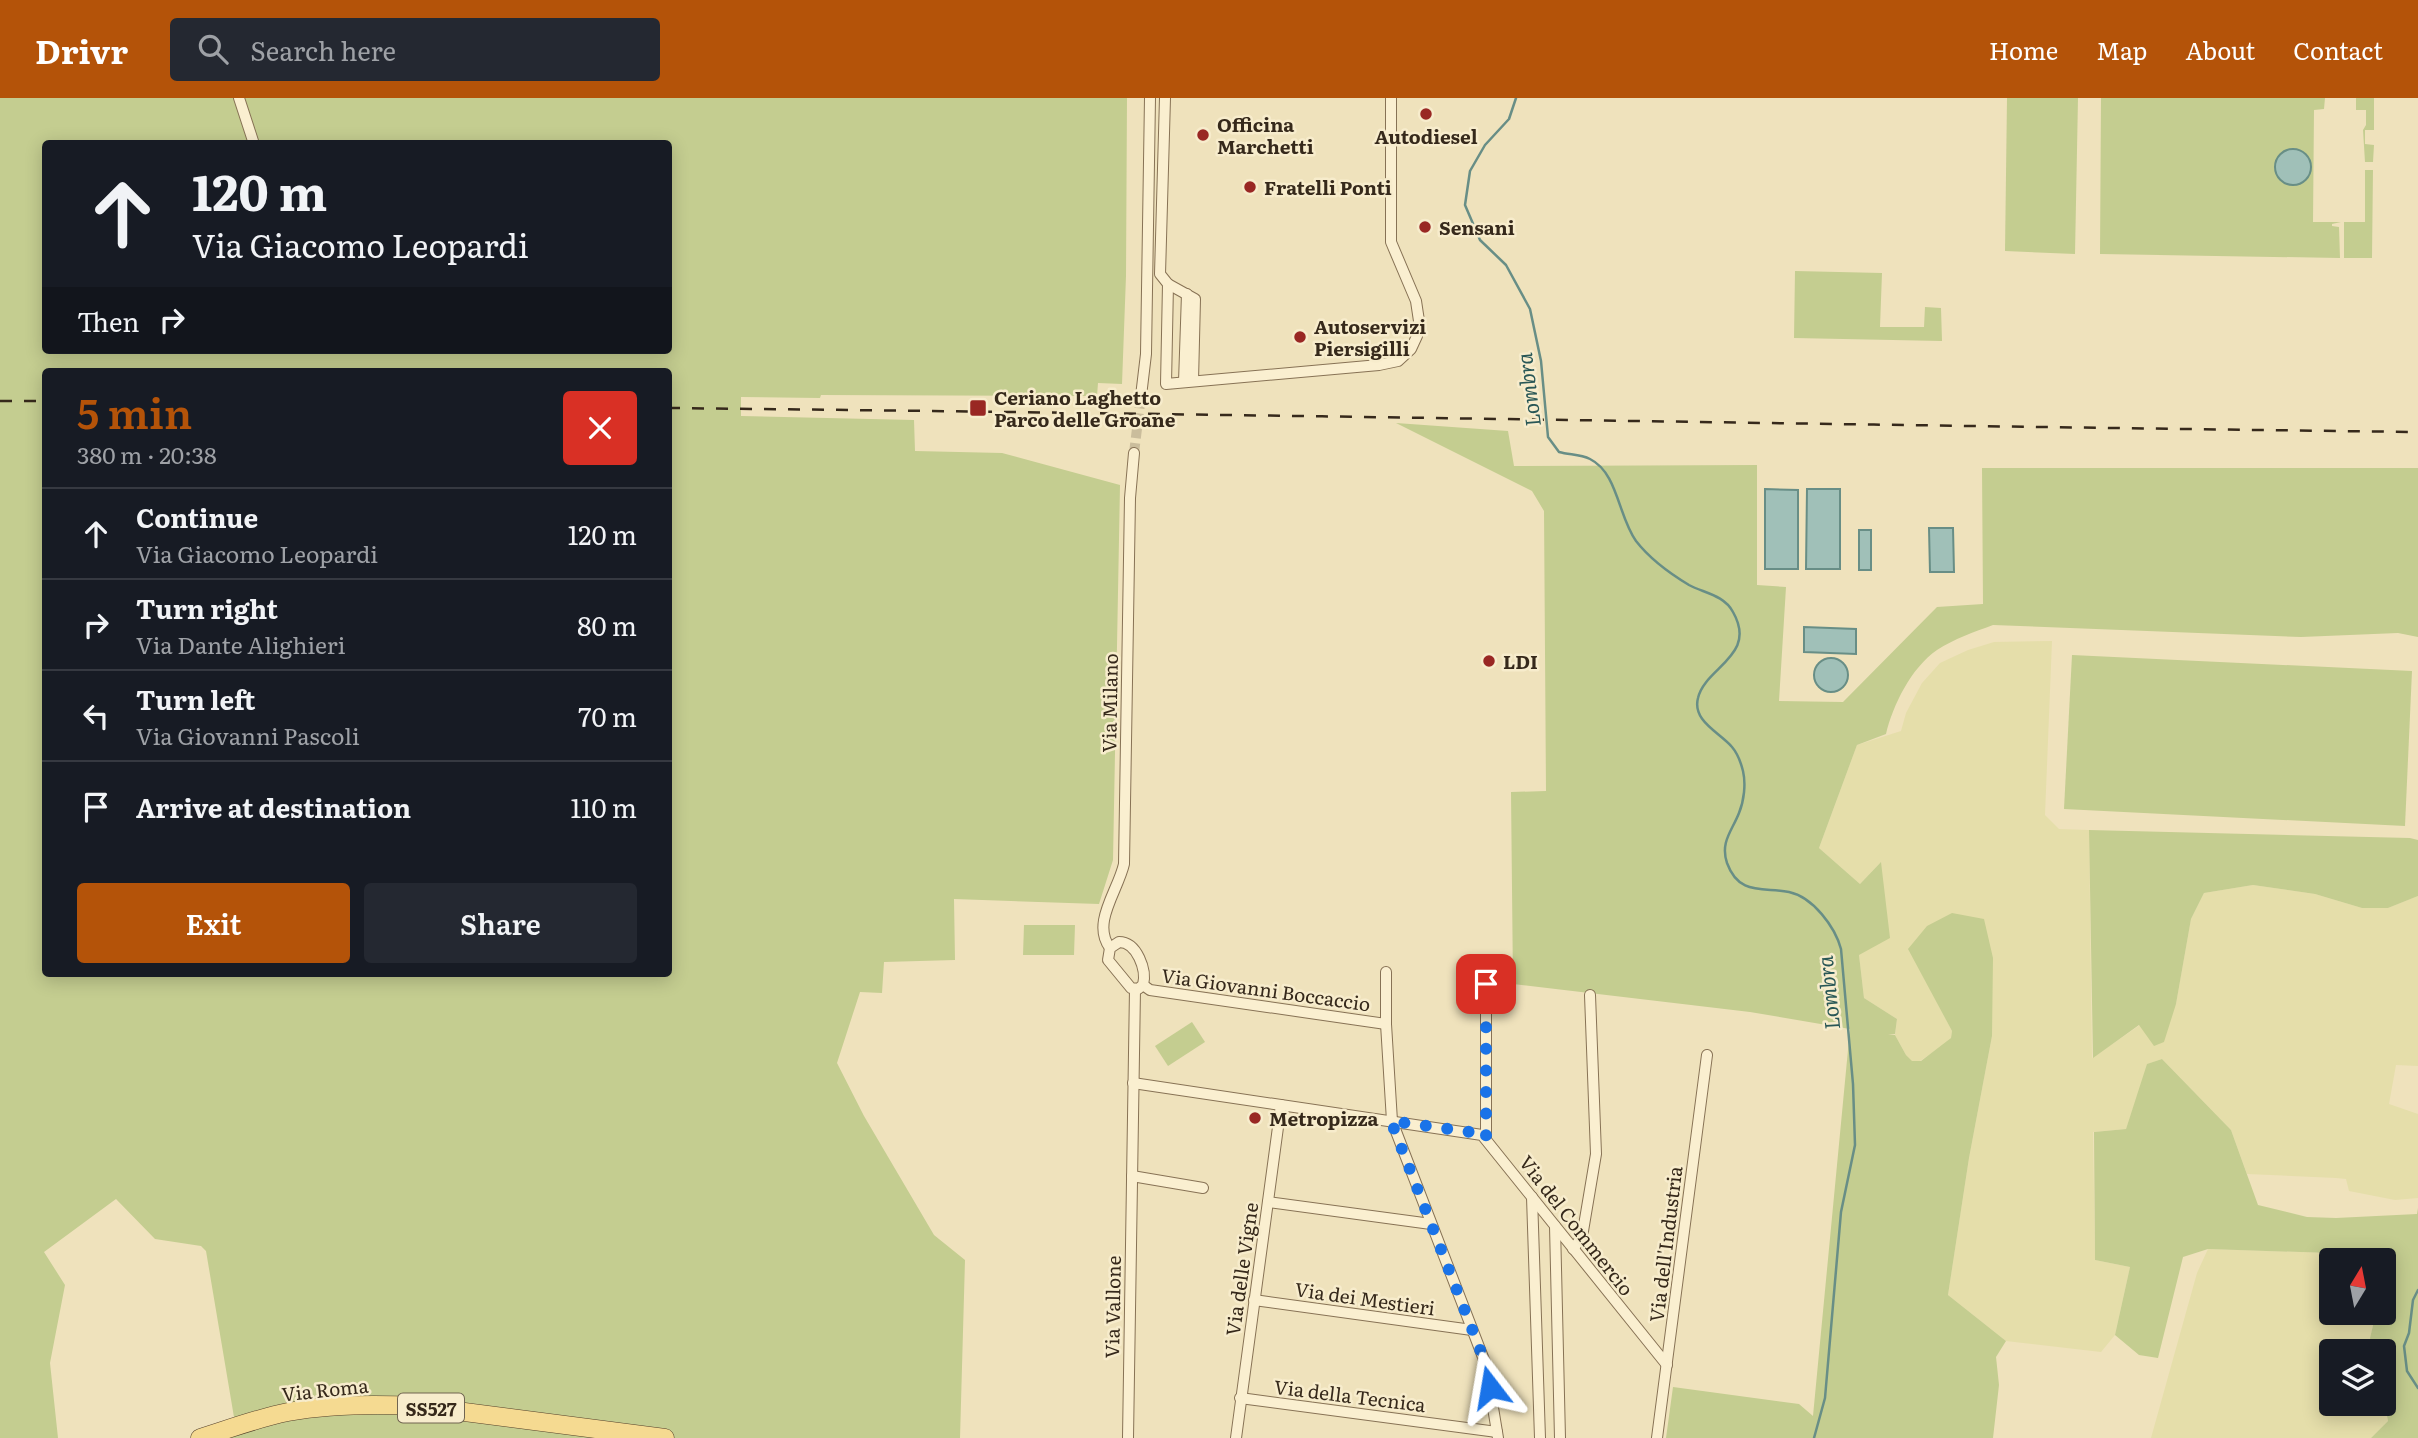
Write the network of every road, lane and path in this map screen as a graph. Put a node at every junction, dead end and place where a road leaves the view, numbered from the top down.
1 (239, 98) edge
2 (1150, 98) edge
3 (1165, 98) edge
4 (1391, 98) edge
5 (253, 140) edge
6 (1168, 284) junction
7 (1188, 381) junction
8 (1141, 396) tunnel mouth
9 (1134, 453) tunnel mouth
10 (1110, 948) junction
11 (1386, 972) dead end
12 (1486, 984) dead end
13 (1139, 987) junction
14 (1590, 995) dead end
15 (1386, 1024) junction
16 (1707, 1055) dead end
17 (1133, 1083) junction
18 (1281, 1105) junction
19 (1391, 1121) junction
20 (1486, 1138) junction
21 (1132, 1176) junction
22 (1203, 1188) dead end
23 (1532, 1197) junction
24 (1268, 1202) junction
25 (1430, 1224) junction
26 (1555, 1226) junction
27 (1573, 1249) junction
28 (1254, 1300) junction
29 (1472, 1330) junction
30 (1667, 1366) junction
31 (1240, 1398) junction
32 (1497, 1435) edge
33 (200, 1438) edge
34 (665, 1438) edge
35 (1128, 1438) edge
36 (1236, 1438) edge
37 (1540, 1438) edge
38 (1560, 1438) edge
39 (1657, 1438) edge

1 - 5 street
2 - 8 street
3 - 6 street
4 - 7 street
6 - 7 street
6 - 7 street
9 - 10 street, Via Milano
10 - 13 street, Via Milano
10 - 13 street
11 - 15 street
12 - 20 street
13 - 15 street, Via Giovanni Boccaccio
13 - 17 street
14 - 27 street
15 - 19 street
16 - 30 street, Via dell'Industria
17 - 18 street
17 - 21 street, Via Vallone
18 - 19 street
18 - 24 street, Via delle Vigne
19 - 20 street
19 - 25 street
20 - 23 street, Via del Commercio
21 - 22 street
21 - 35 street, Via Vallone
23 - 26 street, Via del Commercio
23 - 37 street
24 - 25 street
24 - 28 street, Via delle Vigne
25 - 29 street
26 - 27 street, Via del Commercio
26 - 38 street
27 - 30 street, Via del Commercio
28 - 29 street, Via dei Mestieri
28 - 31 street, Via delle Vigne
29 - 32 street
30 - 39 street, Via dell'Industria
31 - 32 street, Via della Tecnica
31 - 36 street, Via delle Vigne
33 - 34 main road, Via Roma / SS527

